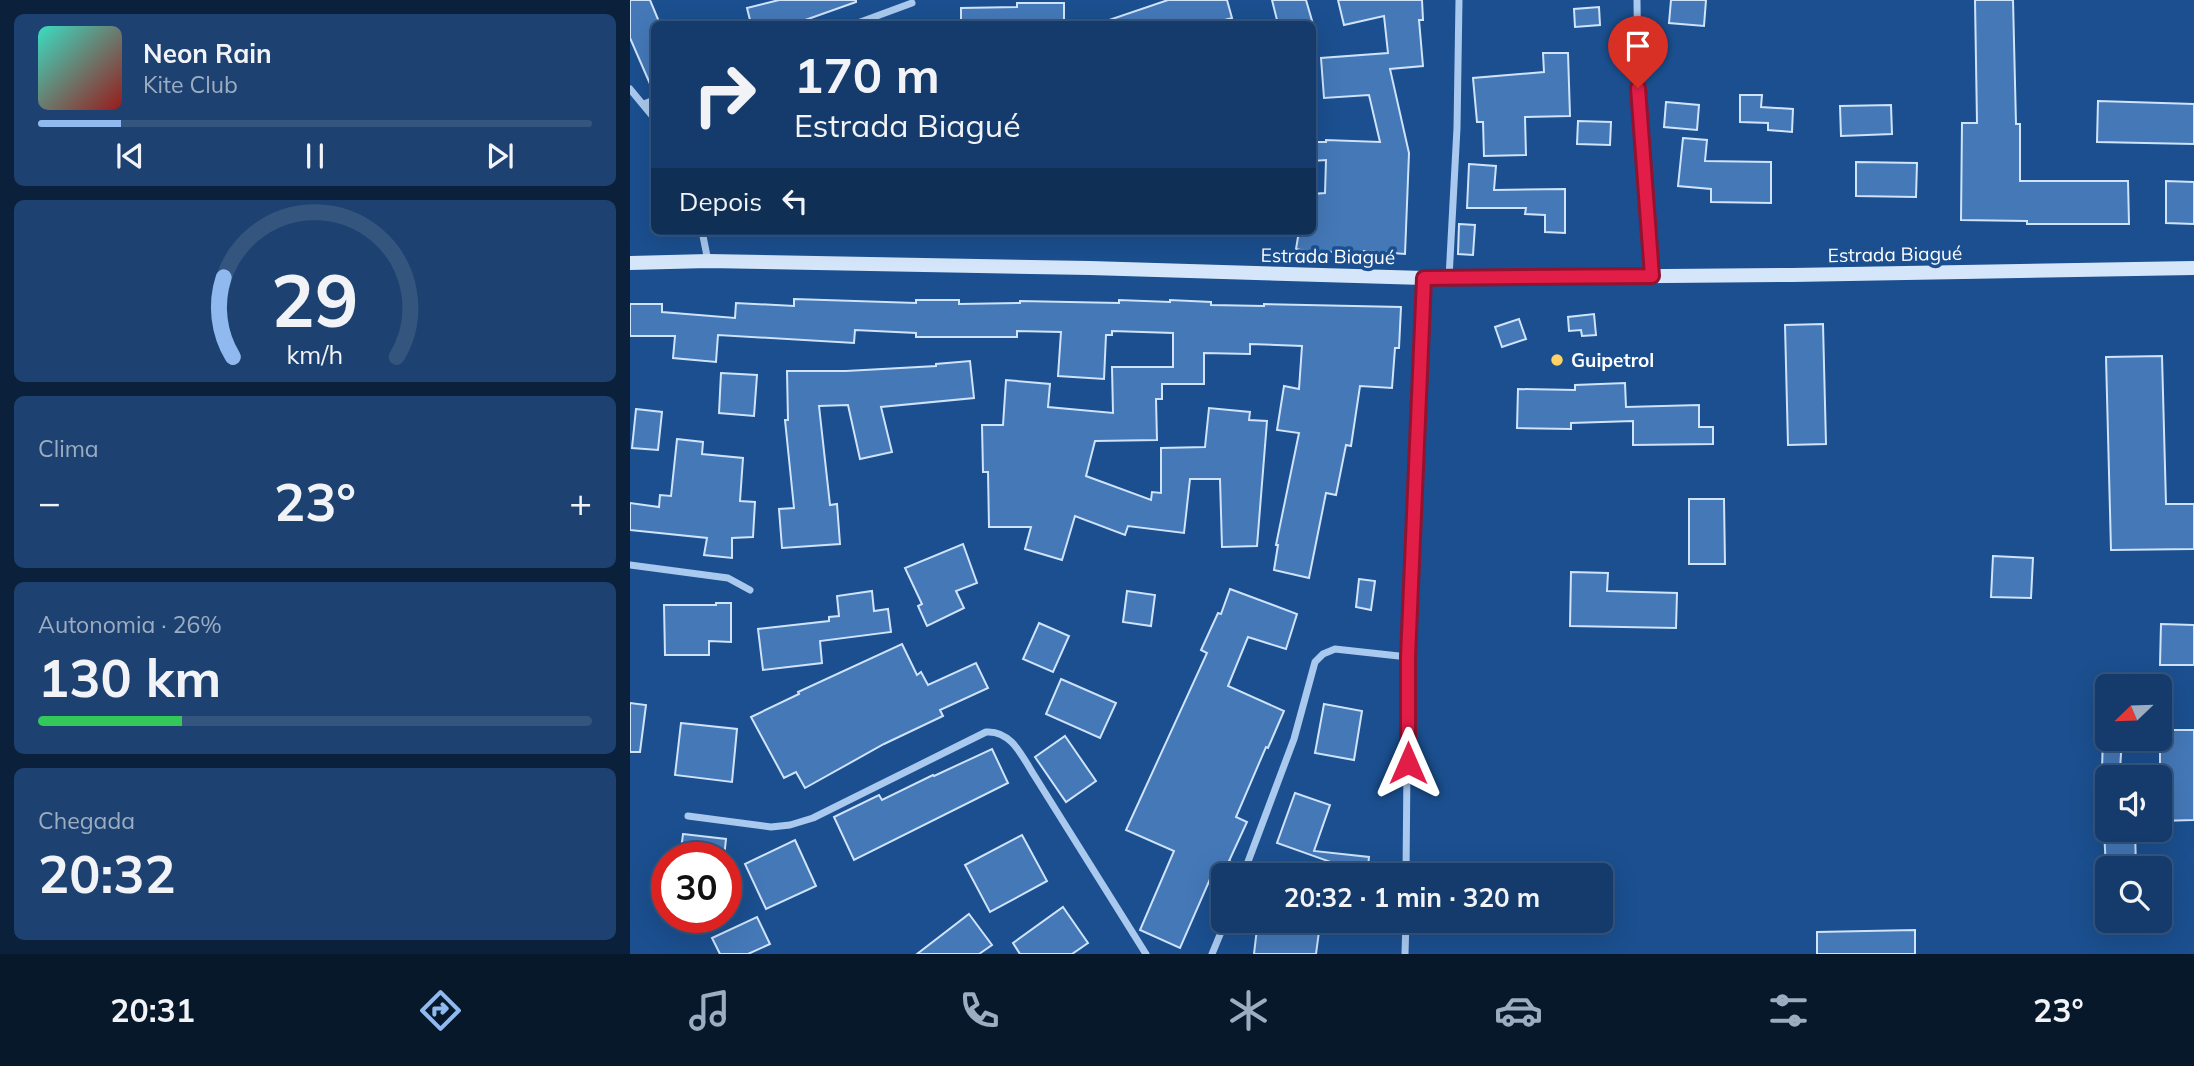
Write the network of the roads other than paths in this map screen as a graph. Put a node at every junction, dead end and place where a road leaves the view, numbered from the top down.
1 (1459, 0) edge
2 (1637, 0) edge
3 (912, 3) dead end
4 (863, 21) edge
5 (630, 89) edge
6 (651, 101) edge
7 (644, 104) junction
8 (651, 114) edge
9 (703, 235) edge
10 (708, 261) junction
11 (630, 263) edge
12 (2194, 268) edge
13 (1652, 276) junction
14 (1424, 278) junction
15 (1449, 278) junction
16 (630, 565) edge
17 (750, 590) dead end
18 (1408, 657) junction
19 (688, 816) dead end
20 (1248, 863) edge
21 (1406, 863) edge
22 (1221, 933) edge
23 (1406, 933) edge
24 (1146, 954) edge
25 (1212, 954) edge
26 (1405, 954) edge

1 - 15 street
2 - 13 street
3 - 4 street
5 - 7 street
6 - 7 street
7 - 8 street
9 - 10 street
10 - 11 main road, Estrada Biagué
10 - 14 main road, Estrada Biagué
12 - 13 main road, Estrada Biagué
13 - 15 main road, Estrada Biagué
14 - 15 main road, Estrada Biagué
14 - 18 street
16 - 17 street
18 - 20 street
18 - 21 street
19 - 24 street
22 - 25 street
23 - 26 street

